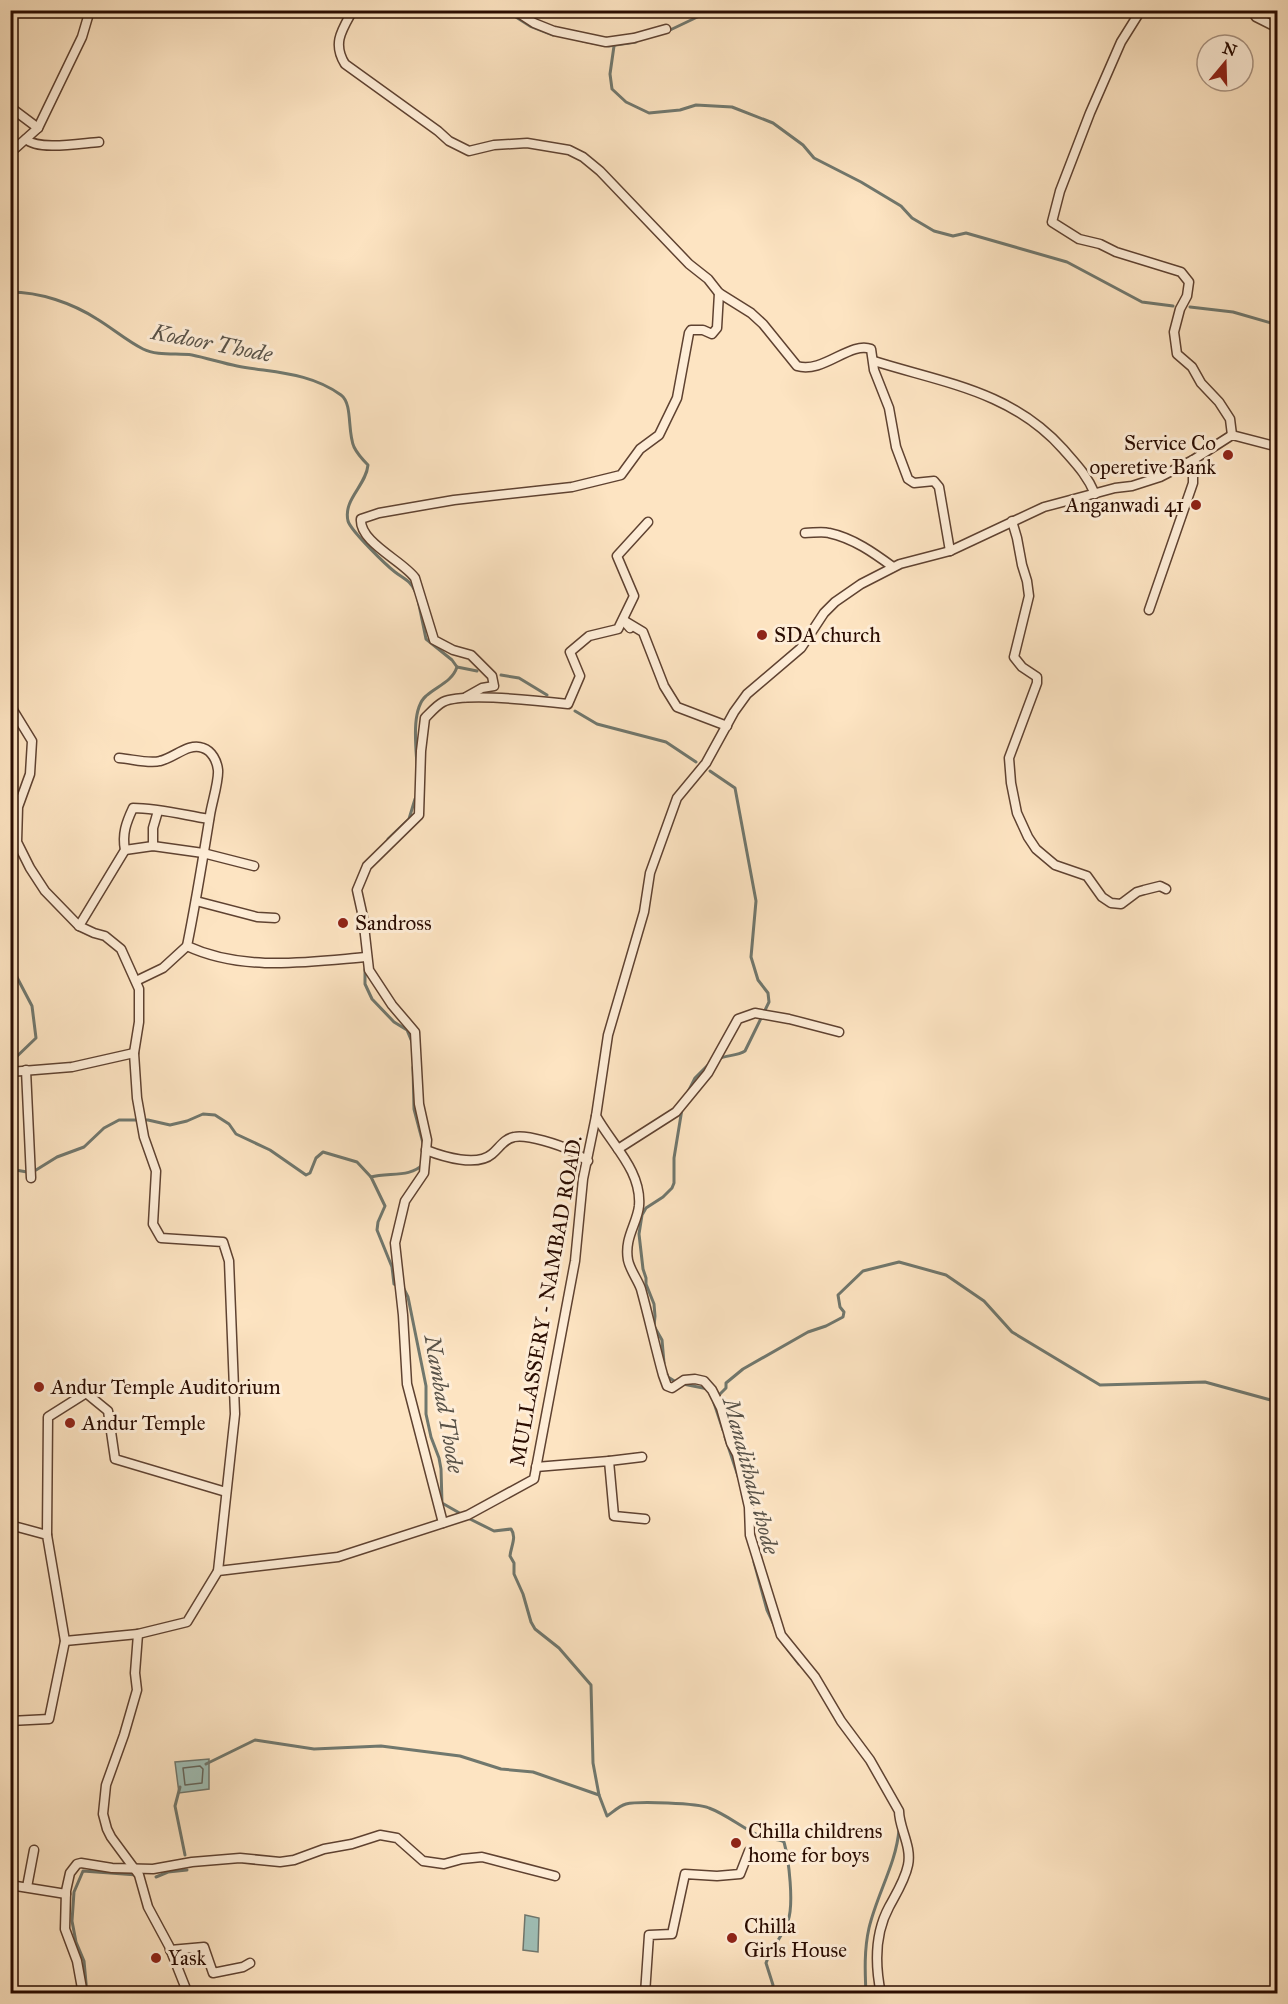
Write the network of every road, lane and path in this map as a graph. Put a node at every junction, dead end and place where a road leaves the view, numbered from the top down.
1 (90, 10) edge
2 (353, 10) edge
3 (514, 10) edge
4 (1141, 10) edge
5 (1251, 10) edge
6 (1278, 28) edge
7 (666, 29) dead end
8 (10, 107) edge
9 (38, 128) junction
10 (26, 140) junction
11 (99, 142) dead end
12 (10, 153) edge
13 (719, 293) junction
14 (874, 361) junction
15 (1232, 435) junction
16 (1278, 447) edge
17 (1194, 460) junction
18 (1095, 494) junction
19 (1012, 521) junction
20 (648, 522) dead end
21 (805, 533) dead end
22 (950, 551) junction
23 (893, 567) junction
24 (1149, 610) dead end
25 (623, 620) junction
26 (630, 628) dead end
27 (10, 694) edge
28 (462, 699) junction
29 (727, 726) junction
30 (119, 758) dead end
31 (158, 811) junction
32 (209, 819) junction
33 (153, 846) junction
34 (125, 850) junction
35 (203, 853) junction
36 (254, 866) dead end
37 (1166, 889) dead end
38 (196, 901) junction
39 (275, 918) dead end
40 (79, 926) junction
41 (187, 946) junction
42 (367, 957) junction
43 (136, 981) junction
44 (839, 1032) dead end
45 (134, 1053) junction
46 (26, 1071) junction
47 (10, 1072) edge
48 (596, 1116) junction
49 (618, 1149) junction
50 (426, 1150) junction
51 (588, 1161) junction
52 (31, 1178) dead end
53 (642, 1457) dead end
54 (609, 1461) junction
55 (536, 1467) junction
56 (226, 1492) junction
57 (645, 1519) dead end
58 (443, 1523) junction
59 (10, 1525) edge
60 (47, 1535) junction
61 (218, 1571) junction
62 (138, 1634) junction
63 (65, 1641) junction
64 (10, 1721) edge
65 (34, 1850) dead end
66 (749, 1851) dead end
67 (135, 1869) junction
68 (555, 1876) dead end
69 (10, 1886) edge
70 (27, 1887) junction
71 (66, 1894) junction
72 (170, 1950) junction
73 (250, 1963) dead end
74 (83, 1994) edge
75 (188, 1994) edge
76 (645, 1994) edge
77 (881, 1994) edge

1 - 9 street
2 - 13 street
3 - 7 street
4 - 15 street
5 - 6 street
8 - 9 street
9 - 10 street
10 - 11 street
10 - 12 street
13 - 14 street
13 - 28 street
14 - 18 street
14 - 22 street
15 - 16 street
15 - 17 street, MULLASSERY - NAMBAD ROAD.
17 - 18 street, MULLASSERY - NAMBAD ROAD.
17 - 24 street
18 - 19 street, MULLASSERY - NAMBAD ROAD.
19 - 22 street, MULLASSERY - NAMBAD ROAD.
19 - 37 street
20 - 25 street
21 - 23 street
22 - 23 street, MULLASSERY - NAMBAD ROAD.
23 - 29 street, MULLASSERY - NAMBAD ROAD.
25 - 26 street
25 - 28 street
25 - 29 street
27 - 40 street
28 - 42 street
29 - 48 street, MULLASSERY - NAMBAD ROAD.
30 - 32 street
31 - 32 street
31 - 33 street
31 - 34 street
32 - 35 street
33 - 34 street
33 - 35 street
34 - 40 street
35 - 36 street
35 - 38 street
38 - 39 street
38 - 41 street
40 - 43 street
41 - 42 street
41 - 43 street
42 - 50 street
43 - 45 street
44 - 49 street
45 - 46 street
45 - 56 street
46 - 47 street
46 - 52 street
48 - 49 street
48 - 51 street, MULLASSERY - NAMBAD ROAD.
49 - 77 street
50 - 51 street
50 - 58 street
51 - 55 street, MULLASSERY - NAMBAD ROAD.
53 - 54 street
54 - 55 street
54 - 57 street
55 - 58 street, MULLASSERY - NAMBAD ROAD.
56 - 60 street
56 - 61 street
58 - 61 street, MULLASSERY - NAMBAD ROAD.
59 - 60 street
60 - 63 street
61 - 62 street
62 - 63 street
62 - 67 street
63 - 64 street
65 - 70 street
66 - 76 street
67 - 68 street
67 - 71 street
67 - 72 street
69 - 70 street
70 - 71 street
71 - 74 street
72 - 73 street
72 - 75 street

